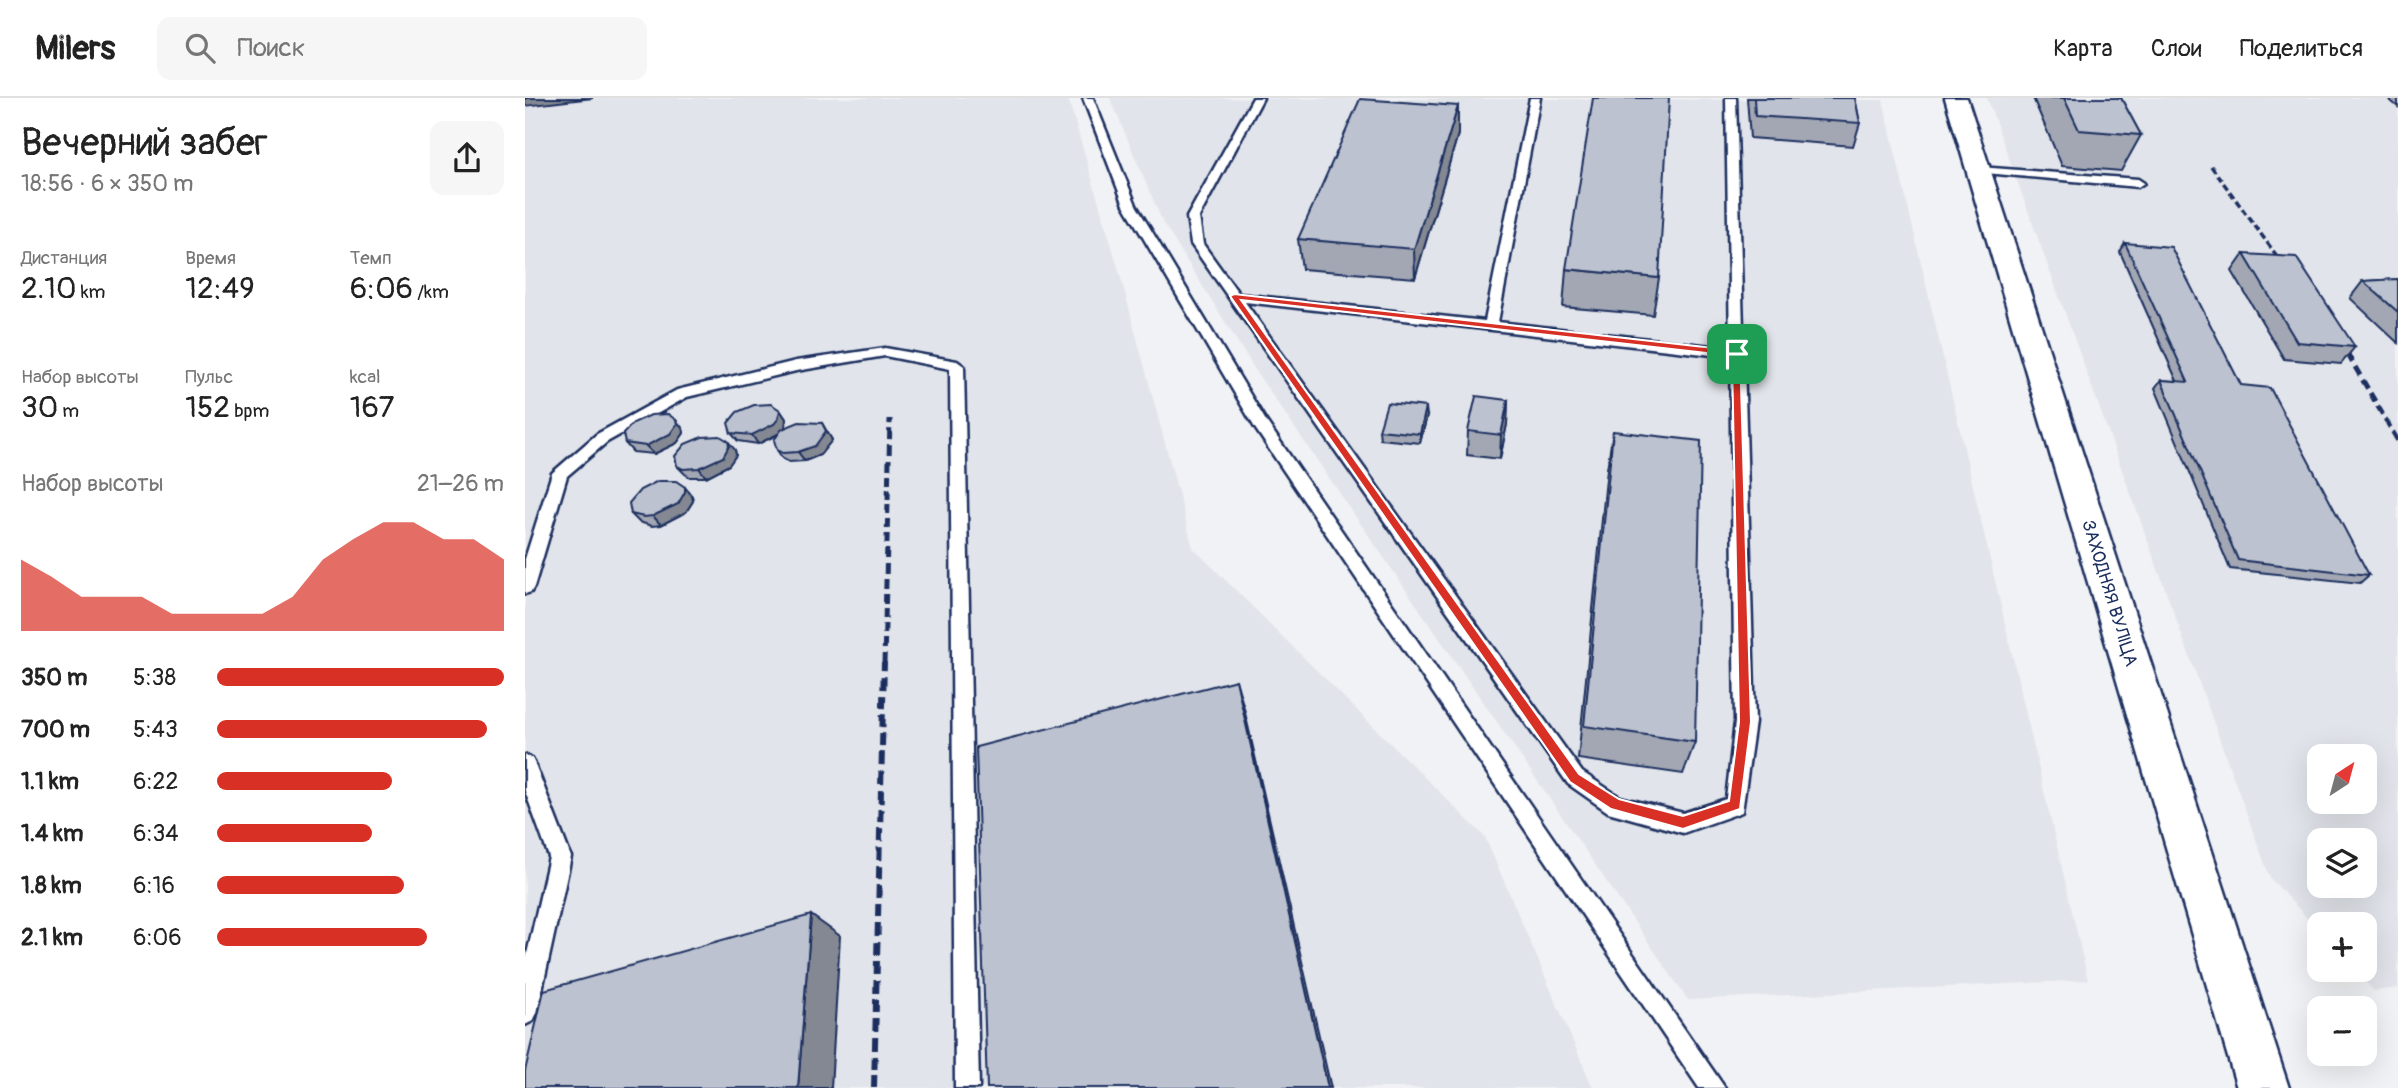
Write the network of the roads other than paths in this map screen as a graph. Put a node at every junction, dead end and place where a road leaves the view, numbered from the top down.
1 (1088, 98) edge
2 (1258, 98) edge
3 (1535, 98) edge
4 (1731, 98) edge
5 (1956, 98) edge
6 (1979, 170) junction
7 (2138, 183) dead end
8 (1234, 296) junction
9 (1490, 326) junction
10 (1737, 354) junction
11 (525, 587) edge
12 (525, 764) edge
13 (525, 1013) edge
14 (967, 1088) edge
15 (1713, 1088) edge
16 (2263, 1088) edge

1 - 15 lane
2 - 8 lane
3 - 9 lane
4 - 10 lane
5 - 6 street, ЗАХОДНЯЯ ВУЛІЦА
6 - 7 lane
6 - 16 street, ЗАХОДНЯЯ ВУЛІЦА
8 - 9 lane
8 - 10 lane
9 - 10 lane
11 - 14 lane
12 - 13 lane

